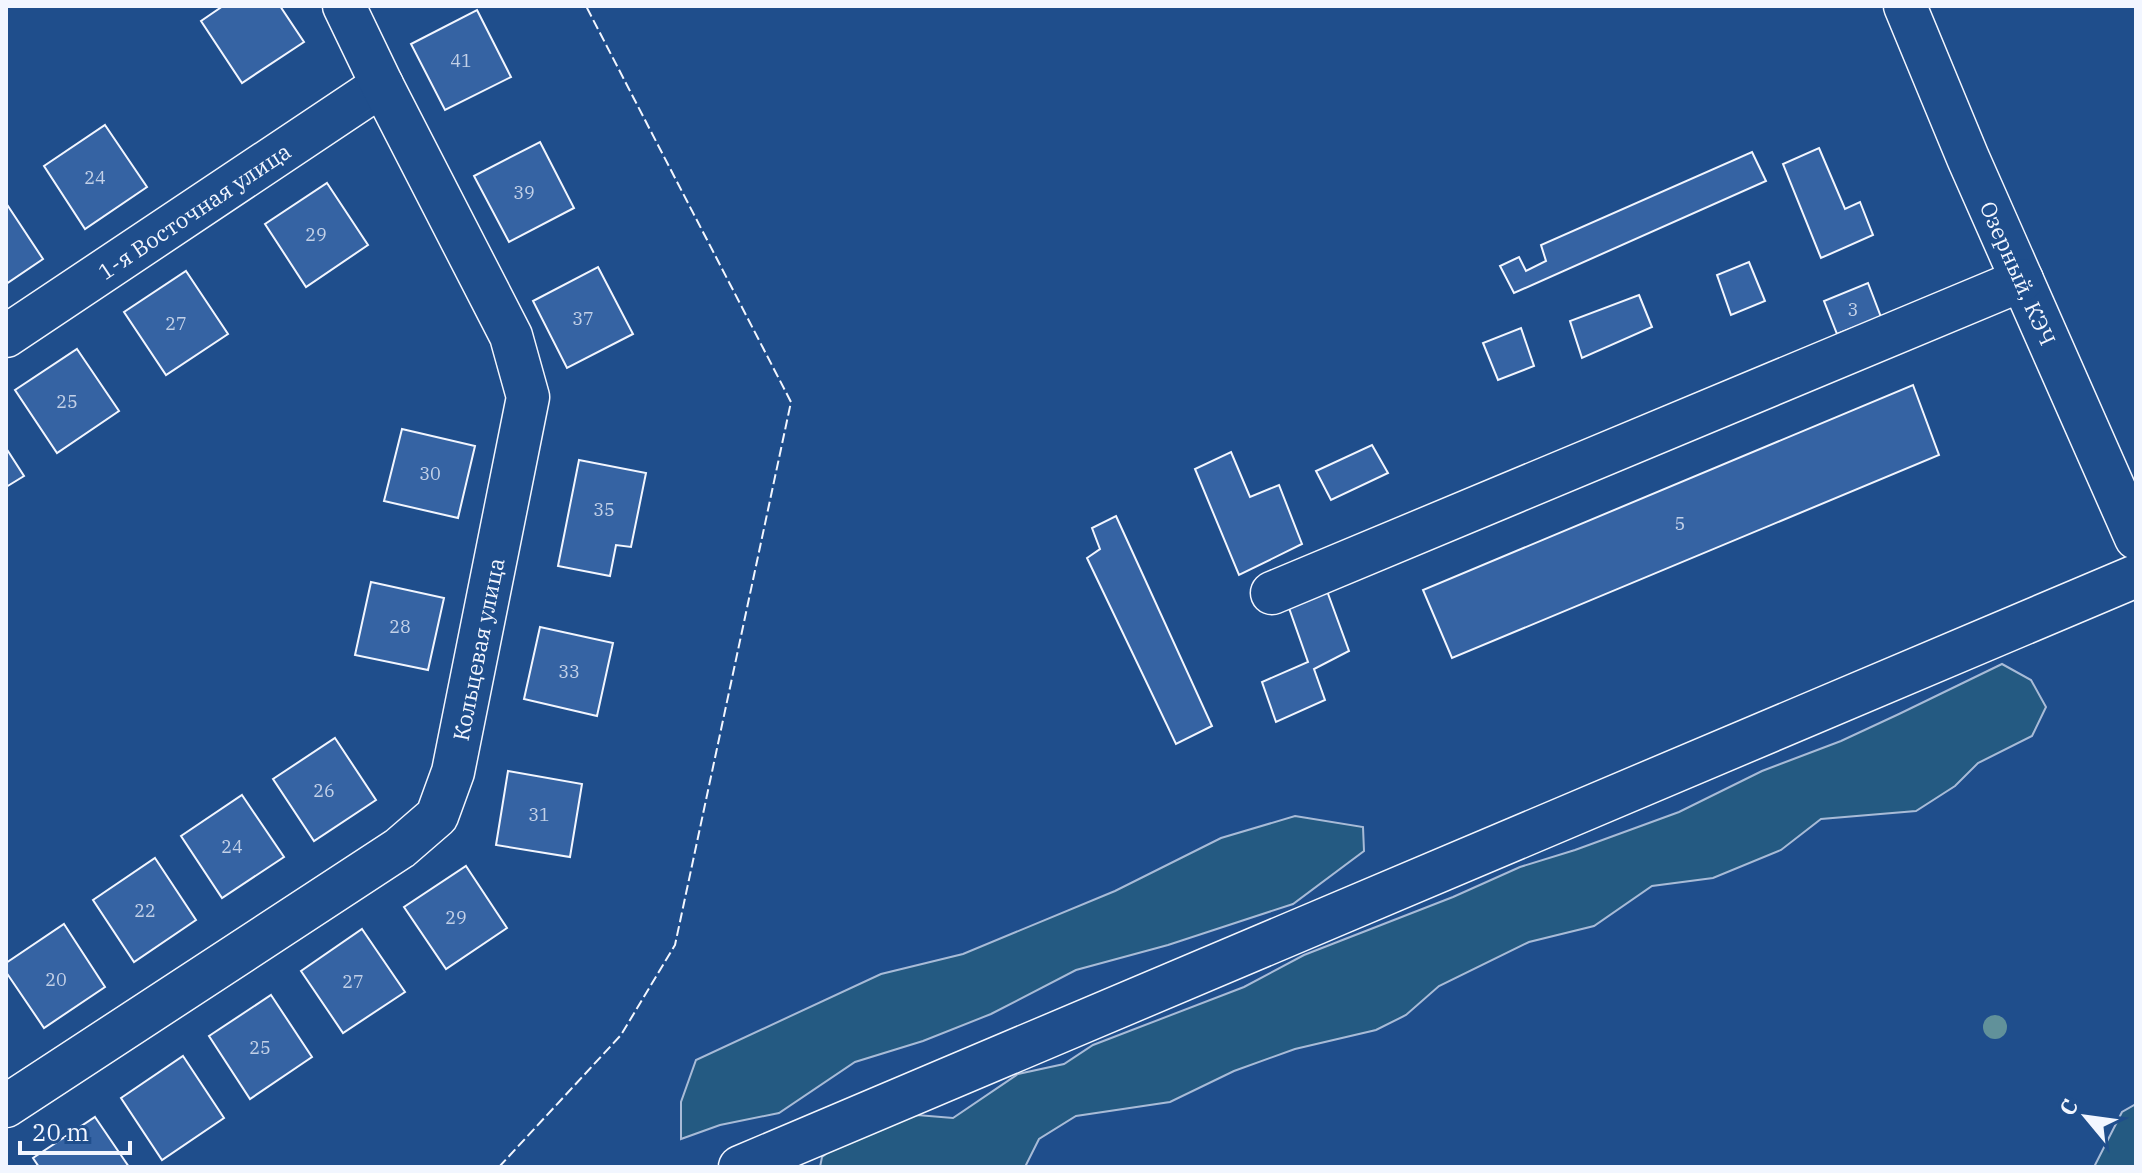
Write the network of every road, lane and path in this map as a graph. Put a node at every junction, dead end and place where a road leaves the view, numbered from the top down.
1 (344, 6) edge
2 (1905, 6) edge
3 (382, 85) junction
4 (2022, 280) junction
5 (6, 336) edge
6 (2136, 538) edge
7 (2136, 576) edge
8 (1272, 593) dead end
9 (6, 1106) edge
10 (740, 1167) edge

1 - 3 street, Кольцевая улица
2 - 4 street, Озерный, КЭЧ
3 - 5 street, 1-я Восточная улица
3 - 9 street, Кольцевая улица
4 - 6 street, Озерный, КЭЧ
4 - 8 street
7 - 10 street

